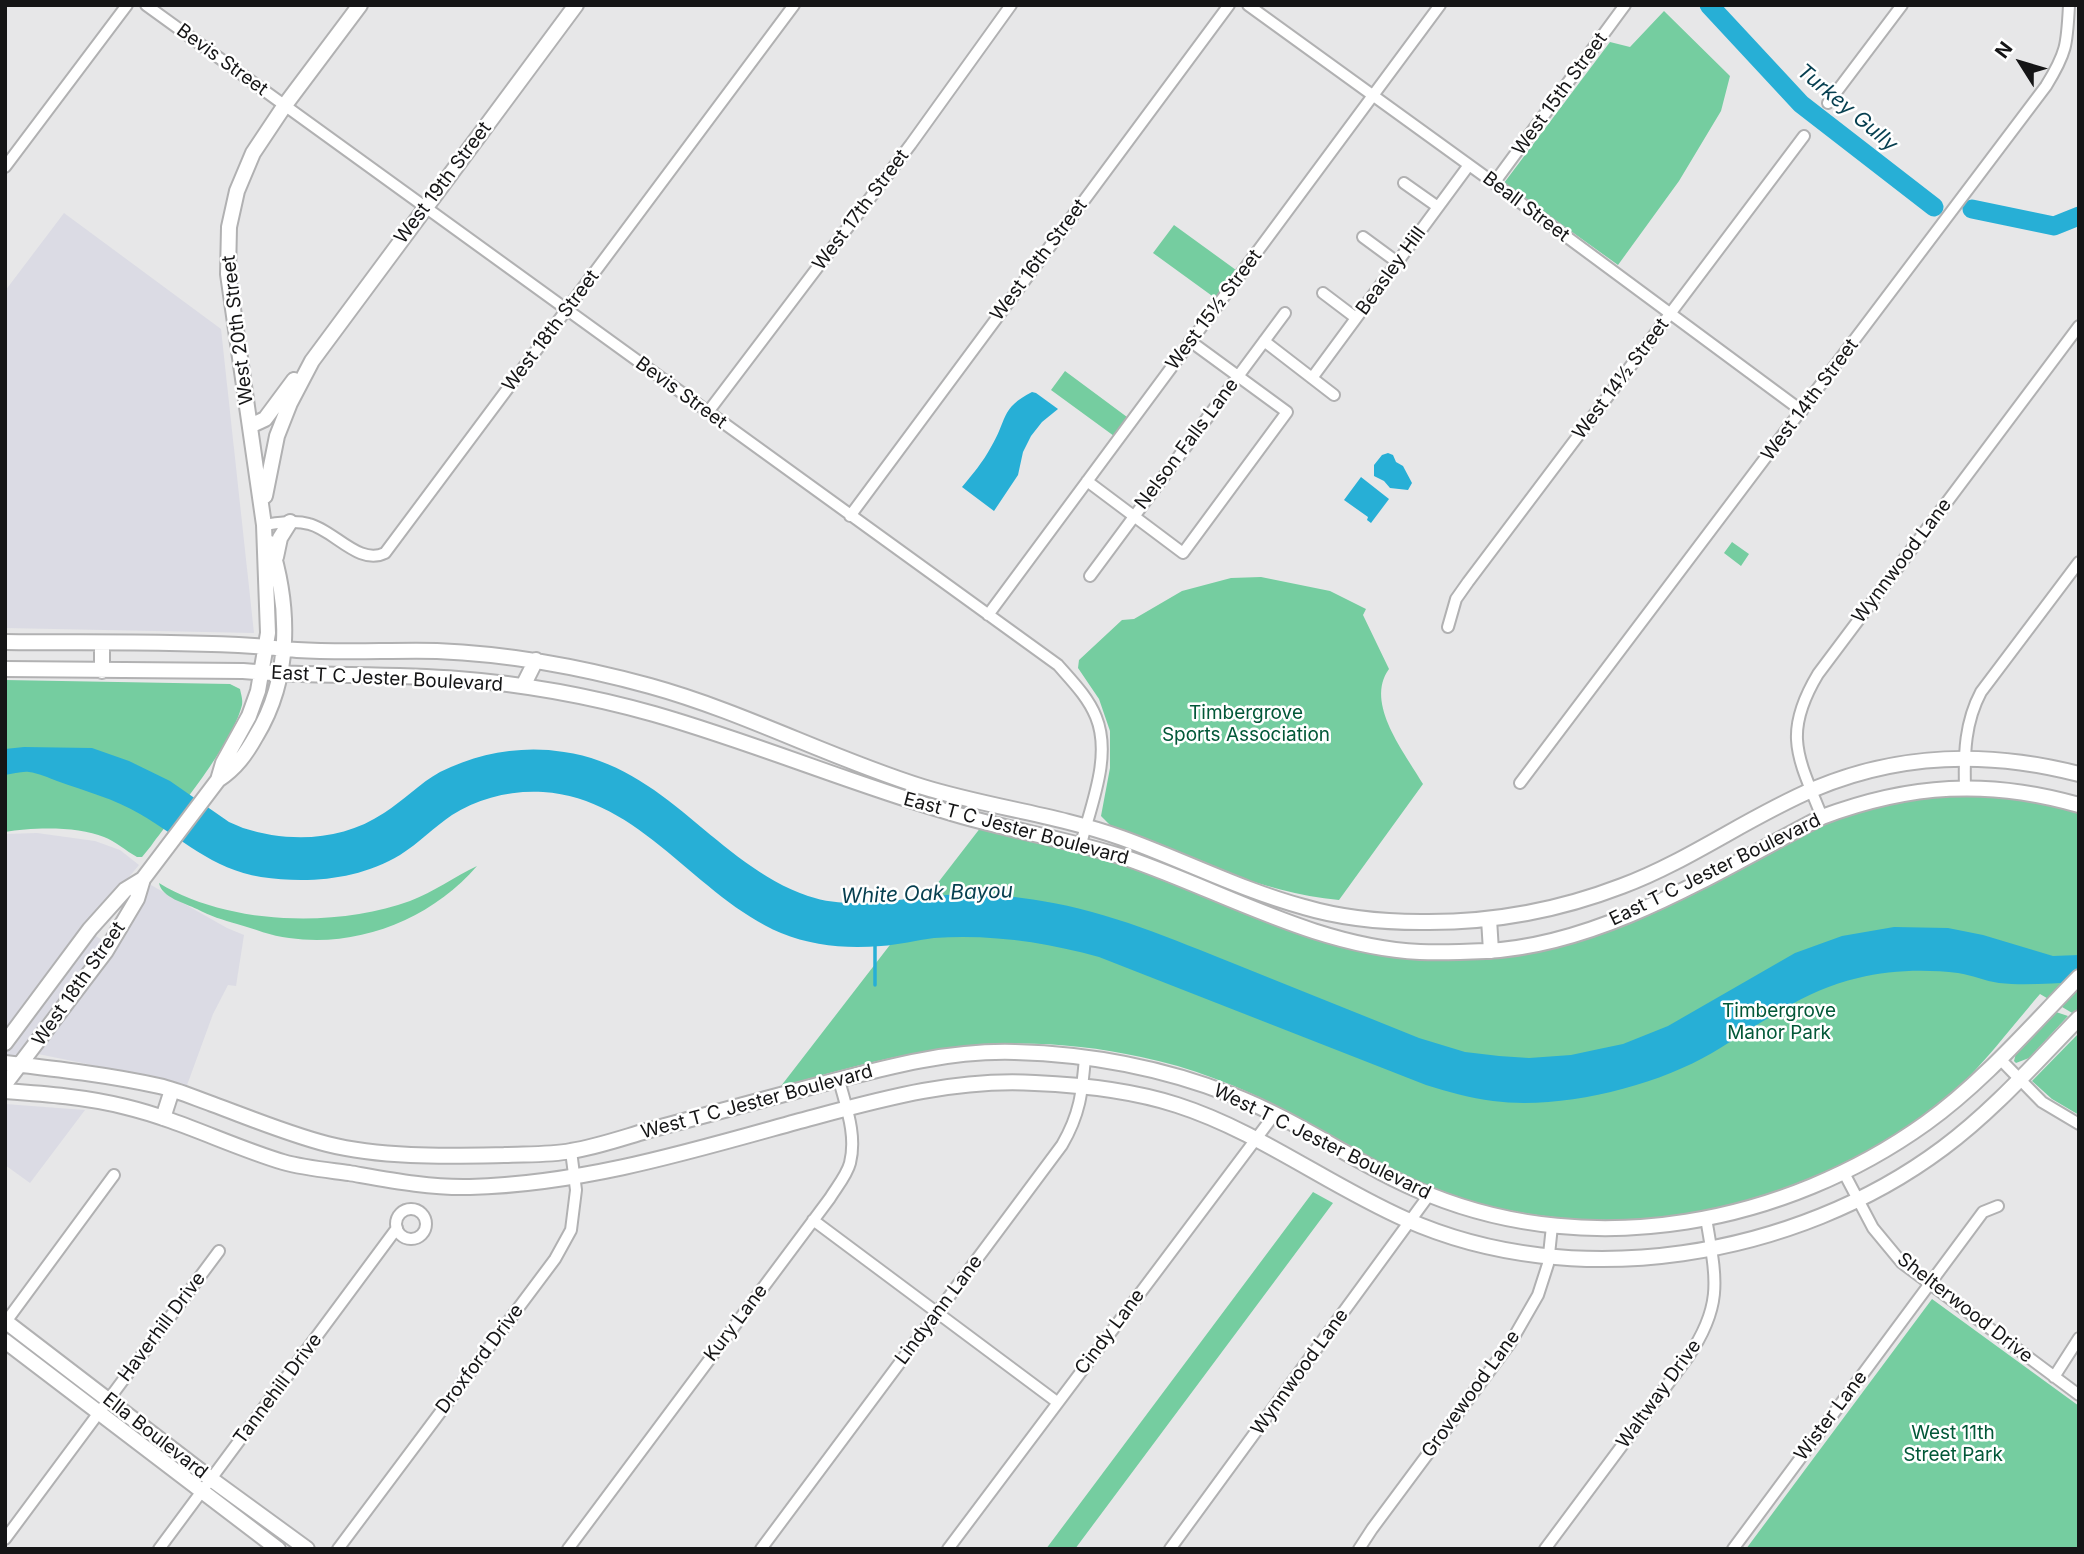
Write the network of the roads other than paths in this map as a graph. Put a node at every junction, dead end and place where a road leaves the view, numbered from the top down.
1 (127, 5) edge
2 (360, 5) edge
3 (576, 5) edge
4 (794, 5) edge
5 (1011, 5) edge
6 (1229, 5) edge
7 (1248, 5) edge
8 (1440, 5) edge
9 (1625, 5) edge
10 (1902, 5) edge
11 (2069, 5) edge
12 (152, 7) edge
13 (1374, 95) junction
14 (1828, 103) dead end
15 (285, 105) junction
16 (1804, 136) dead end
17 (1469, 164) junction
18 (5, 167) edge
19 (1404, 183) dead end
20 (1494, 183) junction
21 (425, 206) junction
22 (1438, 207) junction
23 (1363, 237) dead end
24 (1397, 262) junction
25 (1323, 293) dead end
26 (567, 310) junction
27 (1285, 313) dead end
28 (1670, 315) junction
29 (1356, 318) junction
30 (2079, 326) edge
31 (1191, 341) junction
32 (1264, 341) junction
33 (313, 361) junction
34 (1238, 376) junction
35 (1312, 378) junction
36 (1334, 395) dead end
37 (1802, 411) junction
38 (708, 412) junction
39 (250, 426) junction
40 (1087, 481) junction
41 (262, 507) junction
42 (850, 516) junction
43 (1134, 516) junction
44 (290, 522) junction
45 (264, 525) junction
46 (276, 562) junction
47 (2079, 562) edge
48 (1090, 576) dead end
49 (988, 615) junction
50 (1448, 627) dead end
51 (5, 642) edge
52 (102, 643) junction
53 (267, 648) junction
54 (284, 649) junction
55 (536, 660) junction
56 (5, 668) edge
57 (102, 671) junction
58 (262, 673) junction
59 (281, 675) junction
60 (523, 686) junction
61 (703, 702) junction
62 (695, 727) junction
63 (1964, 758) junction
64 (888, 774) junction
65 (2079, 774) edge
66 (216, 782) junction
67 (1520, 783) dead end
68 (1965, 787) junction
69 (1812, 790) junction
70 (881, 791) junction
71 (2079, 805) edge
72 (1822, 817) junction
73 (1085, 827) junction
74 (1081, 844) junction
75 (143, 879) junction
76 (1489, 919) junction
77 (1490, 951) junction
78 (2079, 977) edge
79 (2077, 1020) edge
80 (5, 1043) edge
81 (1085, 1058) junction
82 (1998, 1058) junction
83 (5, 1063) edge
84 (21, 1065) junction
85 (2019, 1079) junction
86 (839, 1080) junction
87 (5, 1084) edge
88 (1083, 1085) junction
89 (172, 1090) junction
90 (5, 1091) edge
91 (846, 1108) junction
92 (1274, 1115) junction
93 (163, 1118) junction
94 (2079, 1124) edge
95 (1255, 1140) junction
96 (381, 1152) junction
97 (571, 1152) junction
98 (1844, 1173) junction
99 (114, 1175) dead end
100 (373, 1178) junction
101 (574, 1178) junction
102 (1429, 1195) junction
103 (1858, 1200) junction
104 (1998, 1206) dead end
105 (1706, 1218) junction
106 (813, 1220) junction
107 (1410, 1222) junction
108 (1552, 1226) junction
109 (397, 1228) dead end
110 (1711, 1248) junction
111 (219, 1251) dead end
112 (1549, 1256) junction
113 (1930, 1284) junction
114 (937, 1312) junction
115 (6, 1322) edge
116 (2079, 1338) edge
117 (5, 1341) edge
118 (2054, 1377) junction
119 (2079, 1395) edge
120 (108, 1400) junction
121 (1057, 1402) junction
122 (99, 1412) junction
123 (206, 1485) junction
124 (5, 1539) edge
125 (159, 1549) edge
126 (278, 1549) edge
127 (307, 1549) edge
128 (338, 1549) edge
129 (568, 1549) edge
130 (761, 1549) edge
131 (948, 1549) edge
132 (1170, 1549) edge
133 (1359, 1549) edge
134 (1545, 1549) edge
135 (1733, 1549) edge

1 - 18 street
2 - 15 main road, West 20th Street
3 - 21 main road, West 19th Street
4 - 26 street, West 18th Street
5 - 38 street, West 17th Street
6 - 42 street, West 16th Street
7 - 13 street, Beall Street
8 - 13 street, West 15½ Street
9 - 20 street, West 15th Street
10 - 14 street
11 - 37 street, West 14th Street
12 - 15 street, Bevis Street
13 - 17 street, Beall Street
13 - 31 street, West 15½ Street
15 - 21 street, Bevis Street
15 - 39 main road, West 20th Street
16 - 28 street, West 14½ Street
17 - 20 street, Beall Street
17 - 22 street, Beasley Hill
19 - 22 street
20 - 28 street, Beall Street
21 - 26 street, Bevis Street
21 - 33 main road, West 19th Street
22 - 24 street, Beasley Hill
23 - 24 street
24 - 29 street, Beasley Hill
25 - 29 street
26 - 38 street, Bevis Street
26 - 44 street, West 18th Street
27 - 32 street, Nelson Falls Lane
28 - 37 street, Beall Street
28 - 50 street, West 14½ Street
29 - 35 street, Beasley Hill
30 - 69 street, Wynnwood Lane
31 - 34 street
31 - 40 street, West 15½ Street
32 - 34 street, Nelson Falls Lane
32 - 35 street
33 - 39 main road, West 19th Street
33 - 41 main road, West 19th Street
34 - 43 street, Nelson Falls Lane
34 - 43 street
35 - 36 street
37 - 67 street, West 14th Street
38 - 42 street, Bevis Street
39 - 41 main road, West 20th Street
40 - 43 street
40 - 49 street, West 15½ Street
41 - 45 main road, West 20th Street
42 - 49 street, Bevis Street
43 - 48 street, Nelson Falls Lane
44 - 45 street, West 18th Street
44 - 46 main road
45 - 46 main road, West 20th Street
45 - 53 main road, West 20th Street
46 - 54 main road, West 20th Street
47 - 63 street
49 - 73 street, Bevis Street
51 - 52 main road, East T C Jester Boulevard
52 - 53 main road, East T C Jester Boulevard
52 - 57 main road
53 - 54 main road, East T C Jester Boulevard
53 - 58 main road, West 20th Street
54 - 55 main road, East T C Jester Boulevard
54 - 59 main road, West 20th Street
55 - 60 main road
55 - 61 main road, East T C Jester Boulevard
56 - 57 main road, East T C Jester Boulevard
57 - 58 main road, East T C Jester Boulevard
58 - 59 main road, East T C Jester Boulevard
58 - 66 main road, West 20th Street
59 - 60 main road, East T C Jester Boulevard
59 - 66 main road, West 20th Street
60 - 62 main road, East T C Jester Boulevard
61 - 62 main road
61 - 64 main road, East T C Jester Boulevard
62 - 70 main road, East T C Jester Boulevard
63 - 65 main road, East T C Jester Boulevard
63 - 68 street
63 - 69 main road, East T C Jester Boulevard
64 - 70 main road
64 - 73 main road, East T C Jester Boulevard
66 - 75 main road, West 18th Street
68 - 71 main road, East T C Jester Boulevard
68 - 72 main road, East T C Jester Boulevard
69 - 72 street, Wynnwood Lane
69 - 76 main road, East T C Jester Boulevard
70 - 74 main road, East T C Jester Boulevard
72 - 77 main road, East T C Jester Boulevard
73 - 74 street, Bevis Street
73 - 76 main road, East T C Jester Boulevard
74 - 77 main road, East T C Jester Boulevard
75 - 80 main road, West 18th Street
75 - 84 main road, West 18th Street
76 - 77 main road
78 - 82 main road, West T C Jester Boulevard
79 - 85 main road, West T C Jester Boulevard
81 - 86 main road, West T C Jester Boulevard
81 - 88 street, Lindyann Lane
81 - 92 main road, West T C Jester Boulevard
82 - 85 street
82 - 98 main road, West T C Jester Boulevard
83 - 84 main road, West T C Jester Boulevard
84 - 87 main road, West 18th Street
84 - 89 main road, West T C Jester Boulevard
85 - 94 street
85 - 103 main road, West T C Jester Boulevard
86 - 91 street, Kury Lane
86 - 97 main road, West T C Jester Boulevard
88 - 91 main road, West T C Jester Boulevard
88 - 95 main road, West T C Jester Boulevard
88 - 114 street, Lindyann Lane
89 - 93 main road
89 - 96 main road, West T C Jester Boulevard
90 - 93 main road, West T C Jester Boulevard
91 - 101 main road, West T C Jester Boulevard
91 - 106 street, Kury Lane
92 - 95 street, Cindy Lane
92 - 102 main road, West T C Jester Boulevard
93 - 100 main road, West T C Jester Boulevard
95 - 107 main road, West T C Jester Boulevard
95 - 121 street, Cindy Lane
96 - 97 main road, West T C Jester Boulevard
96 - 100 main road
97 - 101 street, Droxford Drive
98 - 103 street, Shelterwood Drive
98 - 105 main road, West T C Jester Boulevard
99 - 115 street
100 - 101 main road, West T C Jester Boulevard
101 - 128 street, Droxford Drive
102 - 107 street, Wynnwood Lane
102 - 108 main road, West T C Jester Boulevard
103 - 110 main road, West T C Jester Boulevard
103 - 113 street, Shelterwood Drive
104 - 113 street, Wister Lane
105 - 108 main road, West T C Jester Boulevard
105 - 110 street, Waltway Drive
106 - 114 street
106 - 129 street, Kury Lane
107 - 112 main road, West T C Jester Boulevard
107 - 132 street, Wynnwood Lane
108 - 112 street, Grovewood Lane
109 - 123 street, Tannehill Drive
110 - 112 main road, West T C Jester Boulevard
110 - 134 street, Waltway Drive
111 - 120 street, Haverhill Drive
112 - 133 street, Grovewood Lane
113 - 118 street, Shelterwood Drive
113 - 135 street, Wister Lane
114 - 121 street
114 - 130 street, Lindyann Lane
115 - 120 main road, Ella Boulevard
116 - 118 street
117 - 122 main road, Ella Boulevard
118 - 119 street, Shelterwood Drive
120 - 122 street, Haverhill Drive
120 - 123 main road, Ella Boulevard
121 - 131 street, Cindy Lane
122 - 123 main road, Ella Boulevard
122 - 124 street, Haverhill Drive
123 - 125 street, Tannehill Drive
123 - 126 main road, Ella Boulevard
123 - 127 main road, Ella Boulevard

